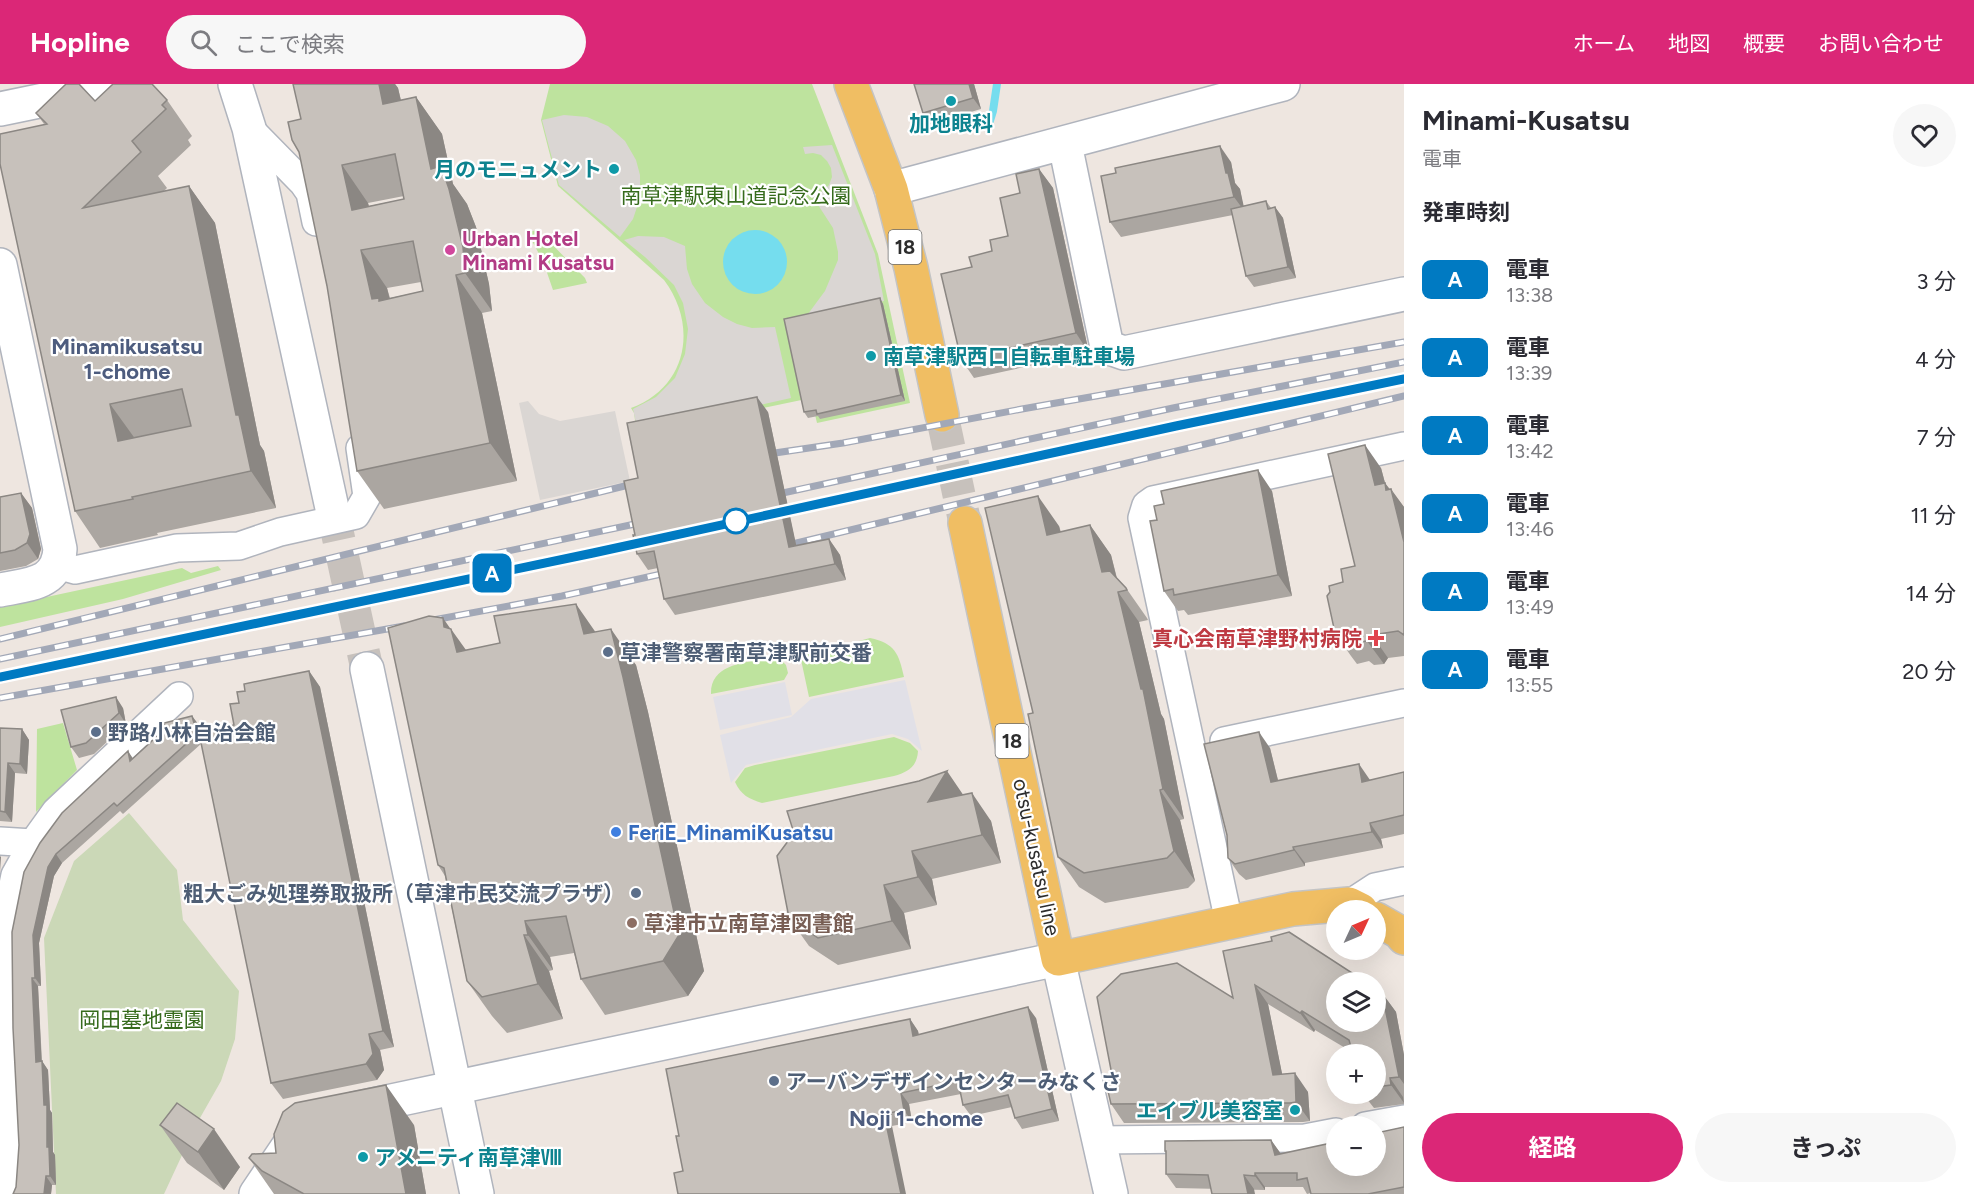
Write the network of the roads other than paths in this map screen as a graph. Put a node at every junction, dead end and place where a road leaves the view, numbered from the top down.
1 (121, 84) edge
2 (235, 84) edge
3 (851, 84) edge
4 (1282, 84) edge
5 (0, 109) edge
6 (249, 128) junction
7 (1065, 144) junction
8 (891, 189) junction
9 (321, 244) edge
10 (0, 266) edge
11 (1404, 294) edge
12 (942, 415) tunnel mouth
13 (356, 426) edge
14 (1404, 446) edge
15 (332, 508) tunnel mouth
16 (965, 523) tunnel mouth
17 (57, 566) junction
18 (0, 590) edge
19 (367, 669) tunnel mouth
20 (179, 696) dead end
21 (1404, 703) edge
22 (1190, 748) junction
23 (0, 841) edge
24 (33, 843) junction
25 (1404, 881) edge
26 (1368, 900) edge
27 (1326, 910) edge
28 (1229, 922) junction
29 (1386, 925) edge
30 (1404, 938) edge
31 (1, 939) edge
32 (1058, 959) junction
33 (2, 1037) edge
34 (455, 1087) junction
35 (1404, 1119) edge
36 (1386, 1122) edge
37 (1326, 1134) edge
38 (3, 1137) edge
39 (1098, 1140) junction
40 (6, 1194) edge
41 (256, 1194) edge
42 (477, 1194) edge
43 (1111, 1194) edge

1 - 5 street
2 - 6 street
3 - 8 main road, 18
4 - 7 street
6 - 9 street
6 - 15 street
7 - 8 street
7 - 11 street
8 - 12 main road, 18
10 - 17 street
13 - 17 street
14 - 22 street
16 - 32 main road, otsu-kusatsu line / 18
17 - 18 street
19 - 34 street
20 - 24 street
21 - 22 street
22 - 28 street
23 - 24 street
24 - 31 street
25 - 26 street
27 - 28 main road, otsu-kusatsu line
28 - 32 main road, otsu-kusatsu line
29 - 30 main road
31 - 33 street
32 - 34 street
32 - 39 street
33 - 38 street
34 - 41 street
34 - 42 street
35 - 36 street
37 - 39 street
38 - 40 street
39 - 43 street

